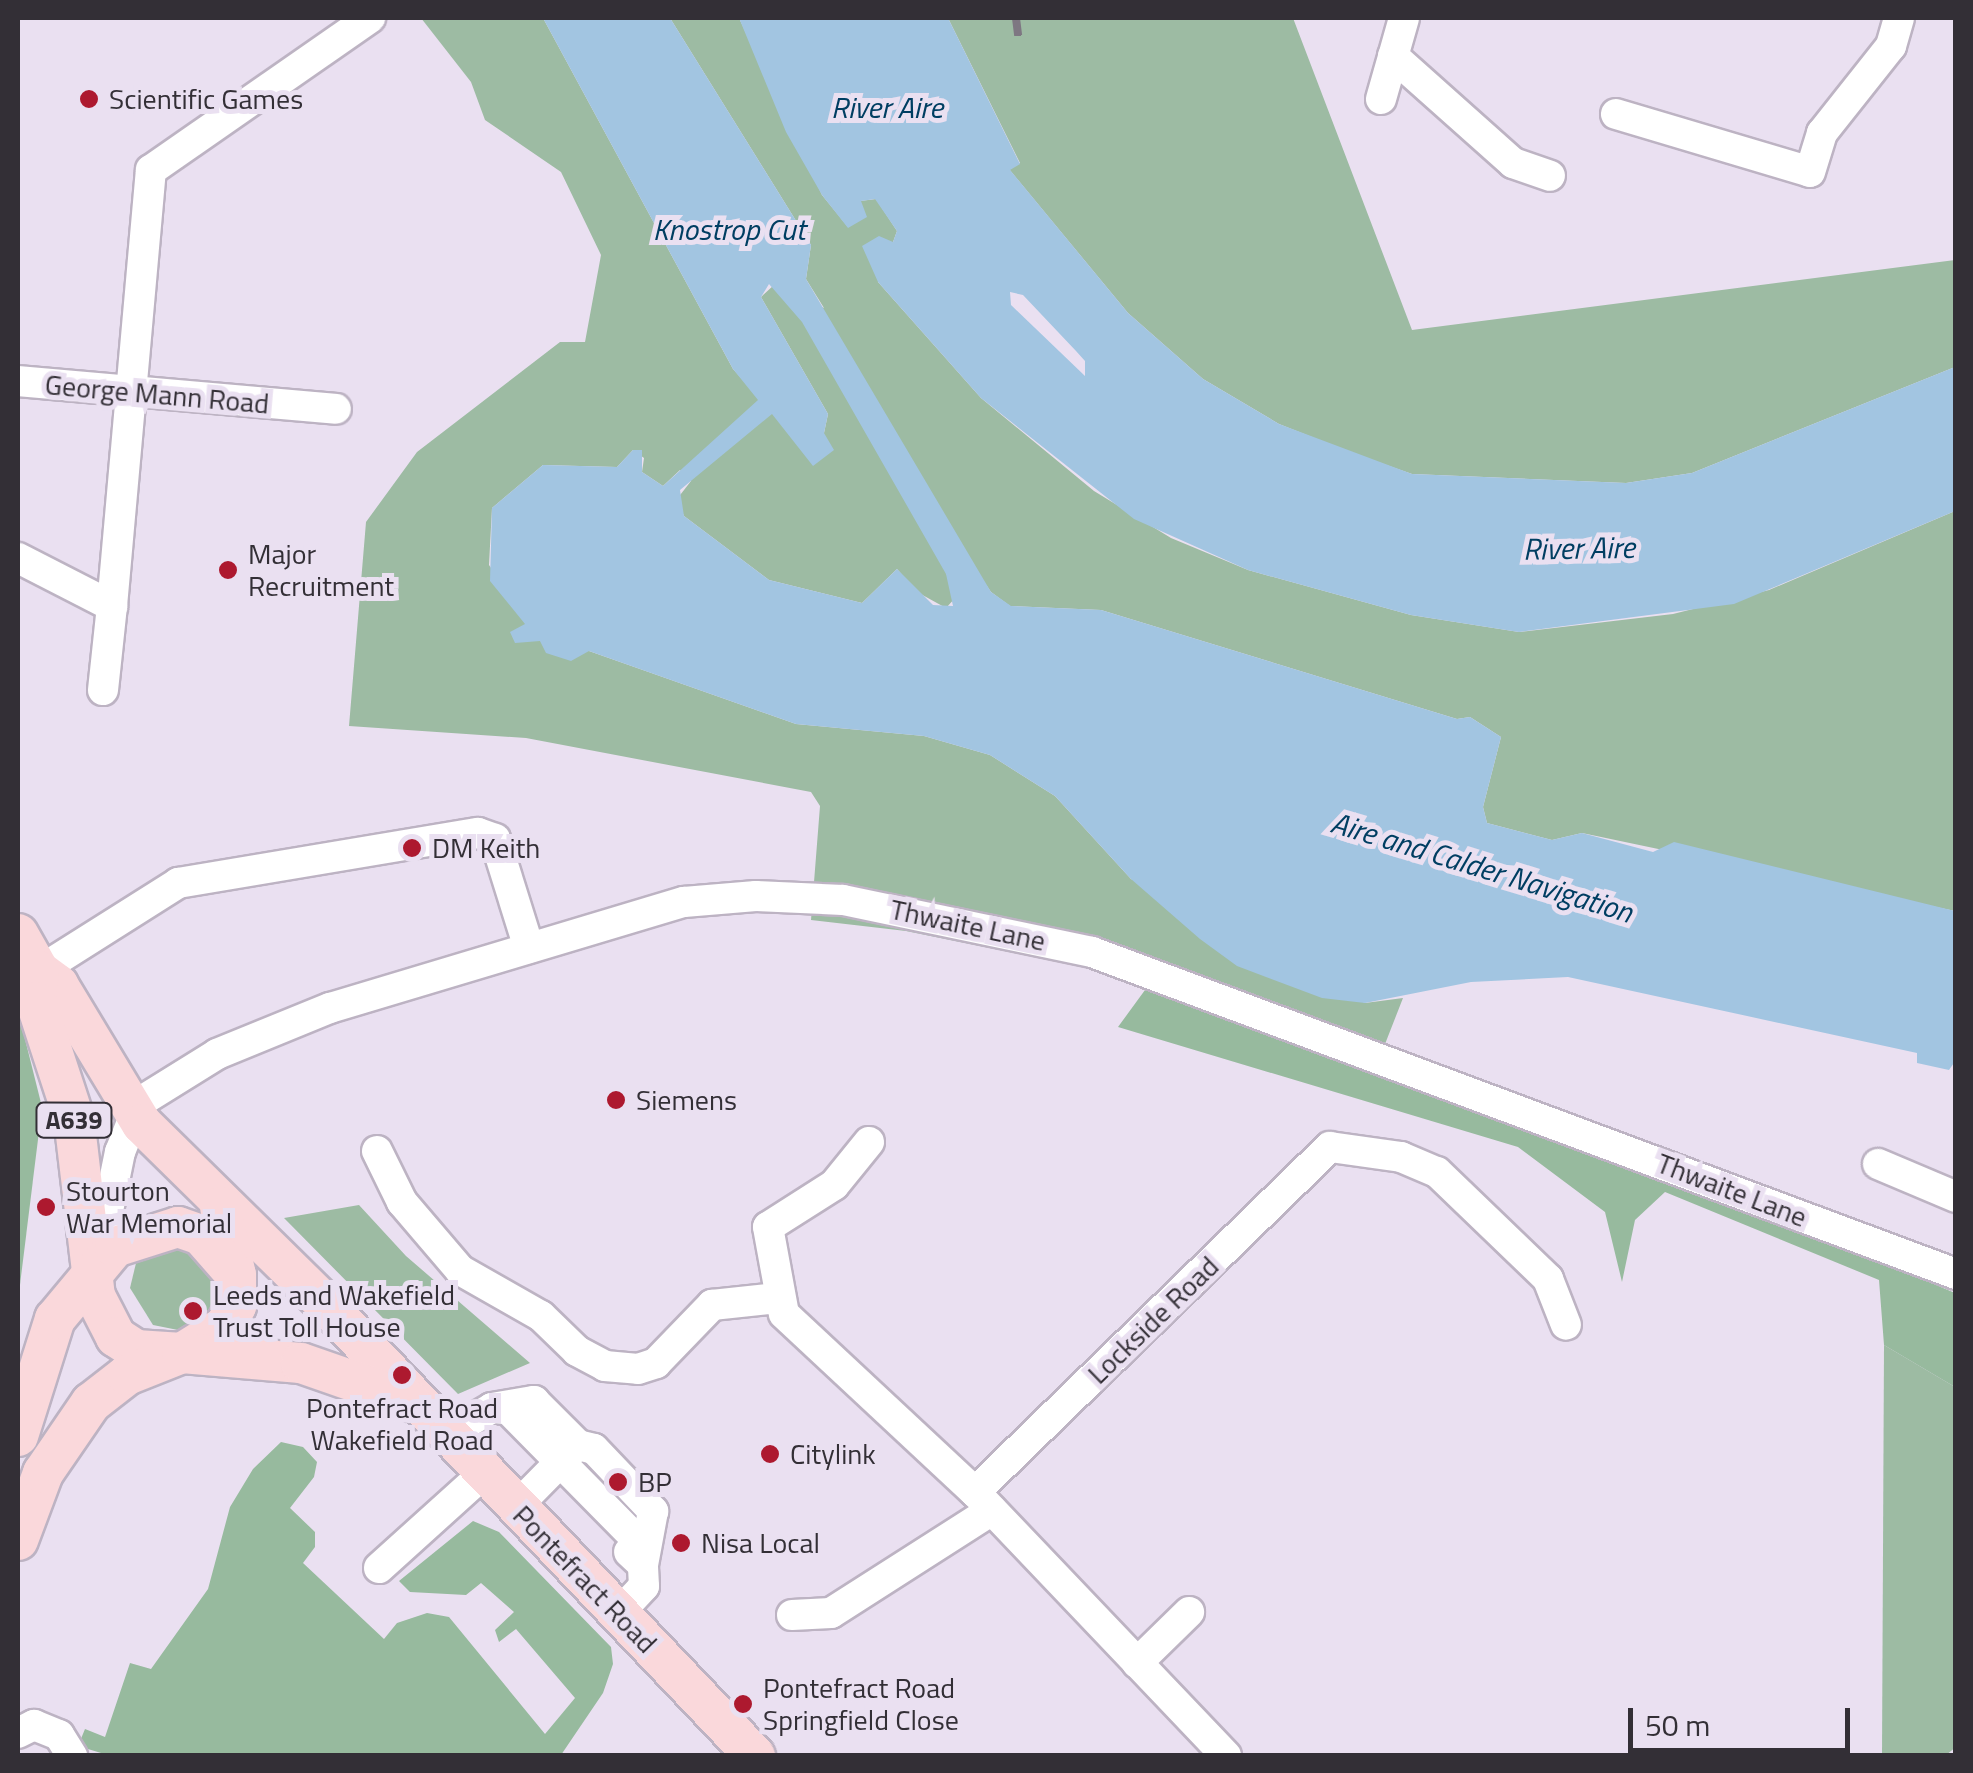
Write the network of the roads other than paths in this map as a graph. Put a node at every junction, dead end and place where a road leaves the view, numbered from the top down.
1 (370, 18) edge
2 (1404, 18) edge
3 (1899, 18) edge
4 (1394, 56) junction
5 (1381, 99) dead end
6 (1616, 114) dead end
7 (1550, 176) dead end
8 (18, 381) edge
9 (132, 392) junction
10 (336, 409) dead end
11 (18, 558) edge
12 (112, 606) junction
13 (103, 690) dead end
14 (18, 934) edge
15 (529, 948) junction
16 (39, 971) junction
17 (135, 1110) junction
18 (869, 1142) dead end
19 (377, 1151) dead end
20 (1878, 1164) dead end
21 (1955, 1194) edge
22 (231, 1241) junction
23 (96, 1274) junction
24 (1956, 1274) edge
25 (775, 1287) junction
26 (1566, 1325) dead end
27 (182, 1354) junction
28 (415, 1402) junction
29 (446, 1435) junction
30 (18, 1436) edge
31 (563, 1459) junction
32 (484, 1474) junction
33 (984, 1501) junction
34 (516, 1507) junction
35 (18, 1540) edge
36 (379, 1568) dead end
37 (1189, 1612) dead end
38 (618, 1614) junction
39 (792, 1615) dead end
40 (1137, 1663) junction
41 (18, 1733) edge
42 (72, 1756) edge
43 (755, 1756) edge
44 (1226, 1756) edge

1 - 9 street
2 - 4 street
3 - 6 street
4 - 5 street
4 - 7 street
8 - 9 street, George Mann Road
9 - 10 street, George Mann Road
9 - 12 street
11 - 12 street
12 - 13 street
14 - 16 main road, A639
15 - 16 street
15 - 17 street, Thwaite Lane
15 - 24 street, Thwaite Lane
16 - 17 main road, A639
16 - 23 main road, A639
17 - 22 main road, A639
17 - 23 street
18 - 25 street
19 - 25 street
20 - 21 street
22 - 23 main road
22 - 27 main road
22 - 28 main road, Pontefract Road
23 - 27 main road
23 - 30 main road
25 - 33 street
26 - 33 street, Lockside Road
27 - 28 main road, Pontefract Road
27 - 35 main road
28 - 29 main road, Pontefract Road
29 - 31 street
29 - 32 main road, Pontefract Road
31 - 34 street
31 - 38 street
32 - 34 main road, Pontefract Road
32 - 36 street
33 - 39 street, Lockside Road
33 - 40 street
34 - 38 main road, Pontefract Road
37 - 40 street
38 - 43 main road, Pontefract Road
40 - 44 street
41 - 42 street

